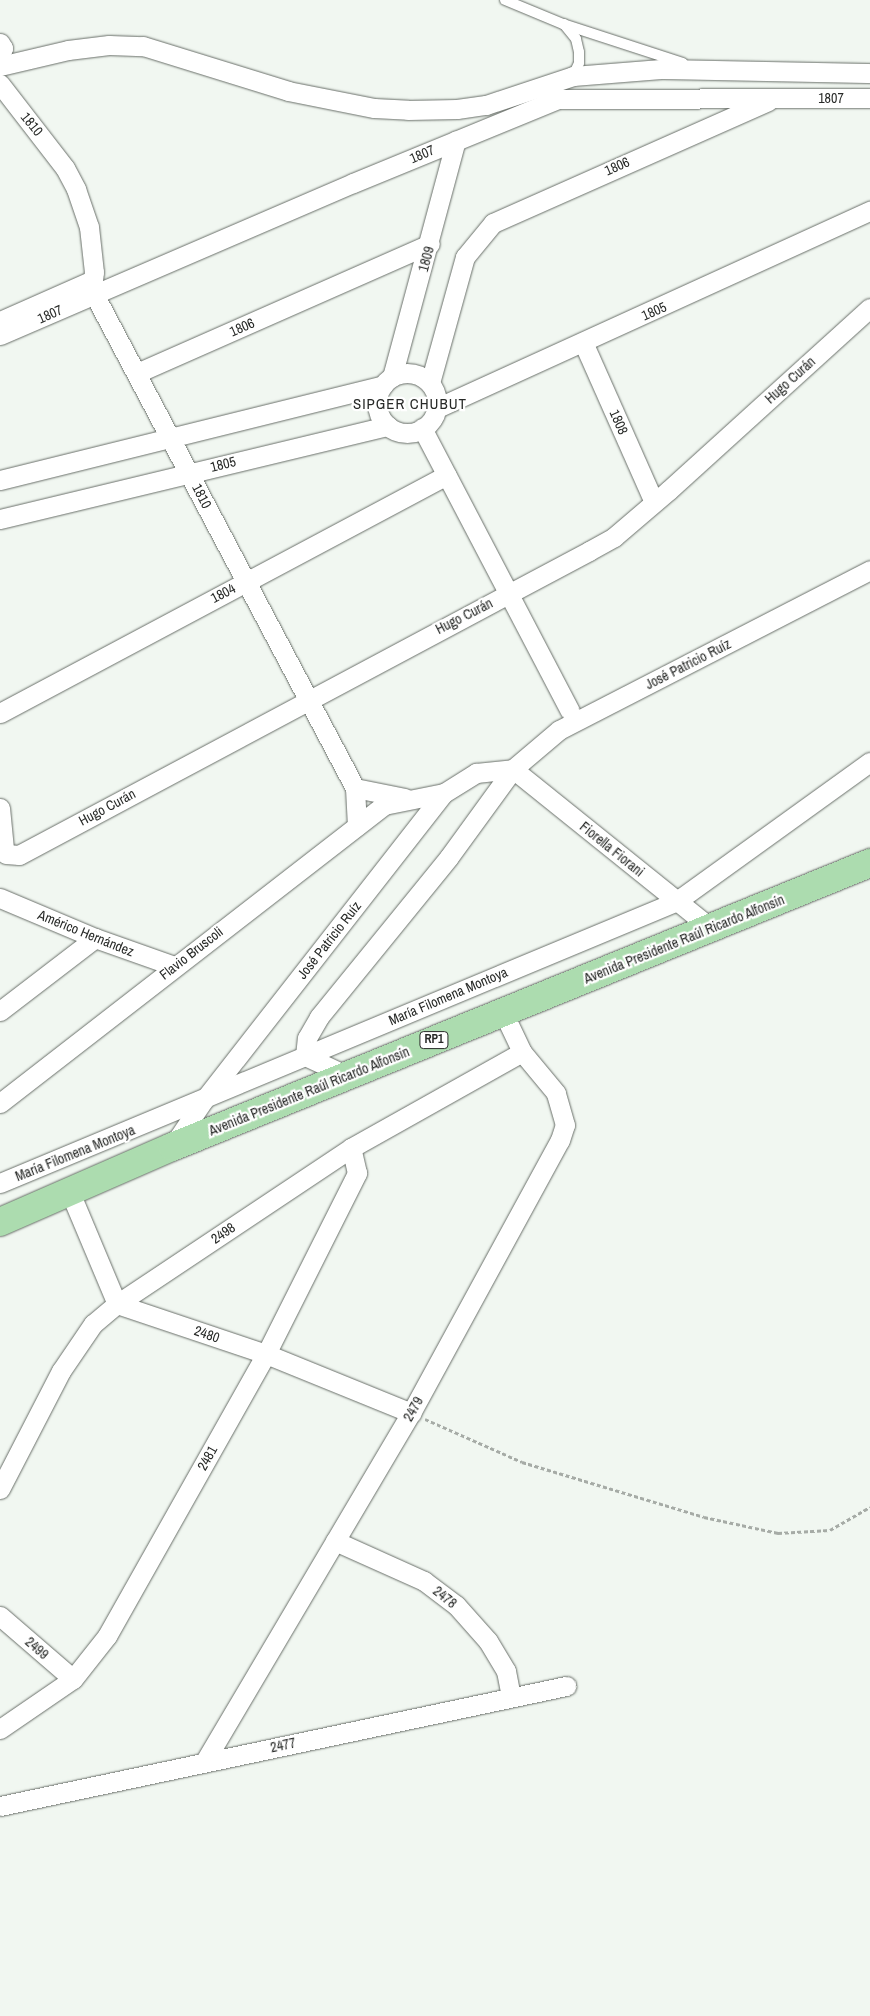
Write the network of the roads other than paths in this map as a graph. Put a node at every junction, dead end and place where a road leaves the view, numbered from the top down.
1 (505, 0) edge
2 (563, 24) junction
3 (0, 43) edge
4 (0, 53) edge
5 (0, 66) edge
6 (706, 69) junction
7 (870, 73) edge
8 (573, 76) junction
9 (0, 84) edge
10 (776, 98) junction
11 (870, 98) edge
12 (456, 140) junction
13 (870, 211) edge
14 (430, 244) junction
15 (93, 287) junction
16 (870, 308) edge
17 (0, 321) edge
18 (0, 336) edge
19 (584, 342) junction
20 (137, 373) junction
21 (388, 381) junction
22 (430, 383) junction
23 (437, 408) junction
24 (388, 426) junction
25 (422, 428) junction
26 (171, 438) junction
27 (190, 472) junction
28 (447, 475) junction
29 (0, 480) edge
30 (654, 502) junction
31 (0, 519) edge
32 (870, 570) edge
33 (247, 579) junction
34 (509, 593) junction
35 (310, 698) junction
36 (618, 700) junction
37 (570, 711) junction
38 (0, 713) edge
39 (530, 754) junction
40 (870, 762) edge
41 (513, 769) junction
42 (355, 788) junction
43 (444, 793) junction
44 (406, 798) junction
45 (0, 808) edge
46 (357, 826) junction
47 (870, 863) edge
48 (0, 898) edge
49 (677, 901) junction
50 (711, 928) junction
51 (95, 938) junction
52 (174, 966) junction
53 (0, 1011) edge
54 (503, 1012) junction
55 (522, 1052) junction
56 (305, 1056) junction
57 (348, 1076) junction
58 (203, 1101) junction
59 (0, 1103) edge
60 (172, 1147) junction
61 (350, 1148) junction
62 (0, 1183) edge
63 (69, 1190) junction
64 (0, 1222) edge
65 (117, 1304) junction
66 (266, 1354) junction
67 (411, 1413) junction
68 (0, 1489) edge
69 (335, 1541) junction
70 (0, 1616) edge
71 (73, 1679) junction
72 (566, 1686) dead end
73 (511, 1697) junction
74 (0, 1729) edge
75 (205, 1761) junction
76 (0, 1806) edge

1 - 2 lane
2 - 6 lane
2 - 8 lane
3 - 4 street
5 - 8 street
6 - 7 street
6 - 8 street
9 - 15 street, 1810
10 - 11 street, 1807
10 - 12 street, 1807
10 - 22 street, 1806
12 - 14 street, 1809
12 - 15 street, 1807
13 - 19 street, 1805
14 - 20 street, 1806
14 - 21 street, 1809
15 - 17 street
15 - 18 street, 1807
15 - 20 street, 1810
16 - 30 street, Hugo Curán
19 - 23 street, 1805
19 - 30 street, 1808
20 - 26 street, 1810
21 - 22 street
21 - 24 street
21 - 26 street
22 - 23 street
23 - 25 street
24 - 25 street
24 - 27 street, 1805
25 - 28 street
26 - 27 street, 1810
26 - 29 street
27 - 31 street, 1805
27 - 33 street, 1810
28 - 33 street, 1804
28 - 34 street
30 - 34 street, Hugo Curán
32 - 36 street, José Patricio Ruíz
33 - 35 street, 1810
33 - 38 street, 1804
34 - 35 street, Hugo Curán
34 - 37 street
35 - 42 street, 1810
35 - 45 street, Hugo Curán
36 - 37 street
36 - 39 street, José Patricio Ruíz
37 - 39 street
39 - 41 street, José Patricio Ruíz
40 - 49 street, María Filomena Montoya
41 - 43 street, José Patricio Ruíz
41 - 49 street, Fiorella Fiorani
41 - 56 street, José Patricio Ruíz
42 - 44 street
42 - 46 street
43 - 44 street
43 - 58 street, José Patricio Ruíz
44 - 46 street, Flavio Bruscoli
46 - 52 street, Flavio Bruscoli
47 - 50 main road, Avenida Presidente Raúl Ricardo Alfonsín / RP1
48 - 51 street, Américo Hernández
49 - 50 street, Fiorella Fiorani
49 - 56 street, María Filomena Montoya
50 - 54 main road, Avenida Presidente Raúl Ricardo Alfonsín / RP1
51 - 52 street, Américo Hernández
51 - 53 street
52 - 59 street, Flavio Bruscoli
54 - 55 street, 2479
54 - 57 main road, Avenida Presidente Raúl Ricardo Alfonsín / RP1
55 - 61 street, 2498
55 - 67 street, 2479
56 - 57 street
56 - 58 street, María Filomena Montoya
57 - 60 main road, Avenida Presidente Raúl Ricardo Alfonsín / RP1
58 - 60 street, José Patricio Ruíz
58 - 62 street, María Filomena Montoya
60 - 63 main road, Avenida Presidente Raúl Ricardo Alfonsín / RP1
61 - 65 street, 2498
61 - 66 street, 2481
63 - 64 main road, Avenida Presidente Raúl Ricardo Alfonsín / RP1
63 - 65 street
65 - 66 street, 2480
65 - 68 street, 2498
66 - 67 street, 2480
66 - 71 street, 2481
67 - 69 street, 2479
69 - 73 street, 2478
69 - 75 street, 2479
70 - 71 street, 2499
71 - 74 street, 2481
72 - 73 street, 2477
73 - 75 street, 2477
75 - 76 street, 2477

